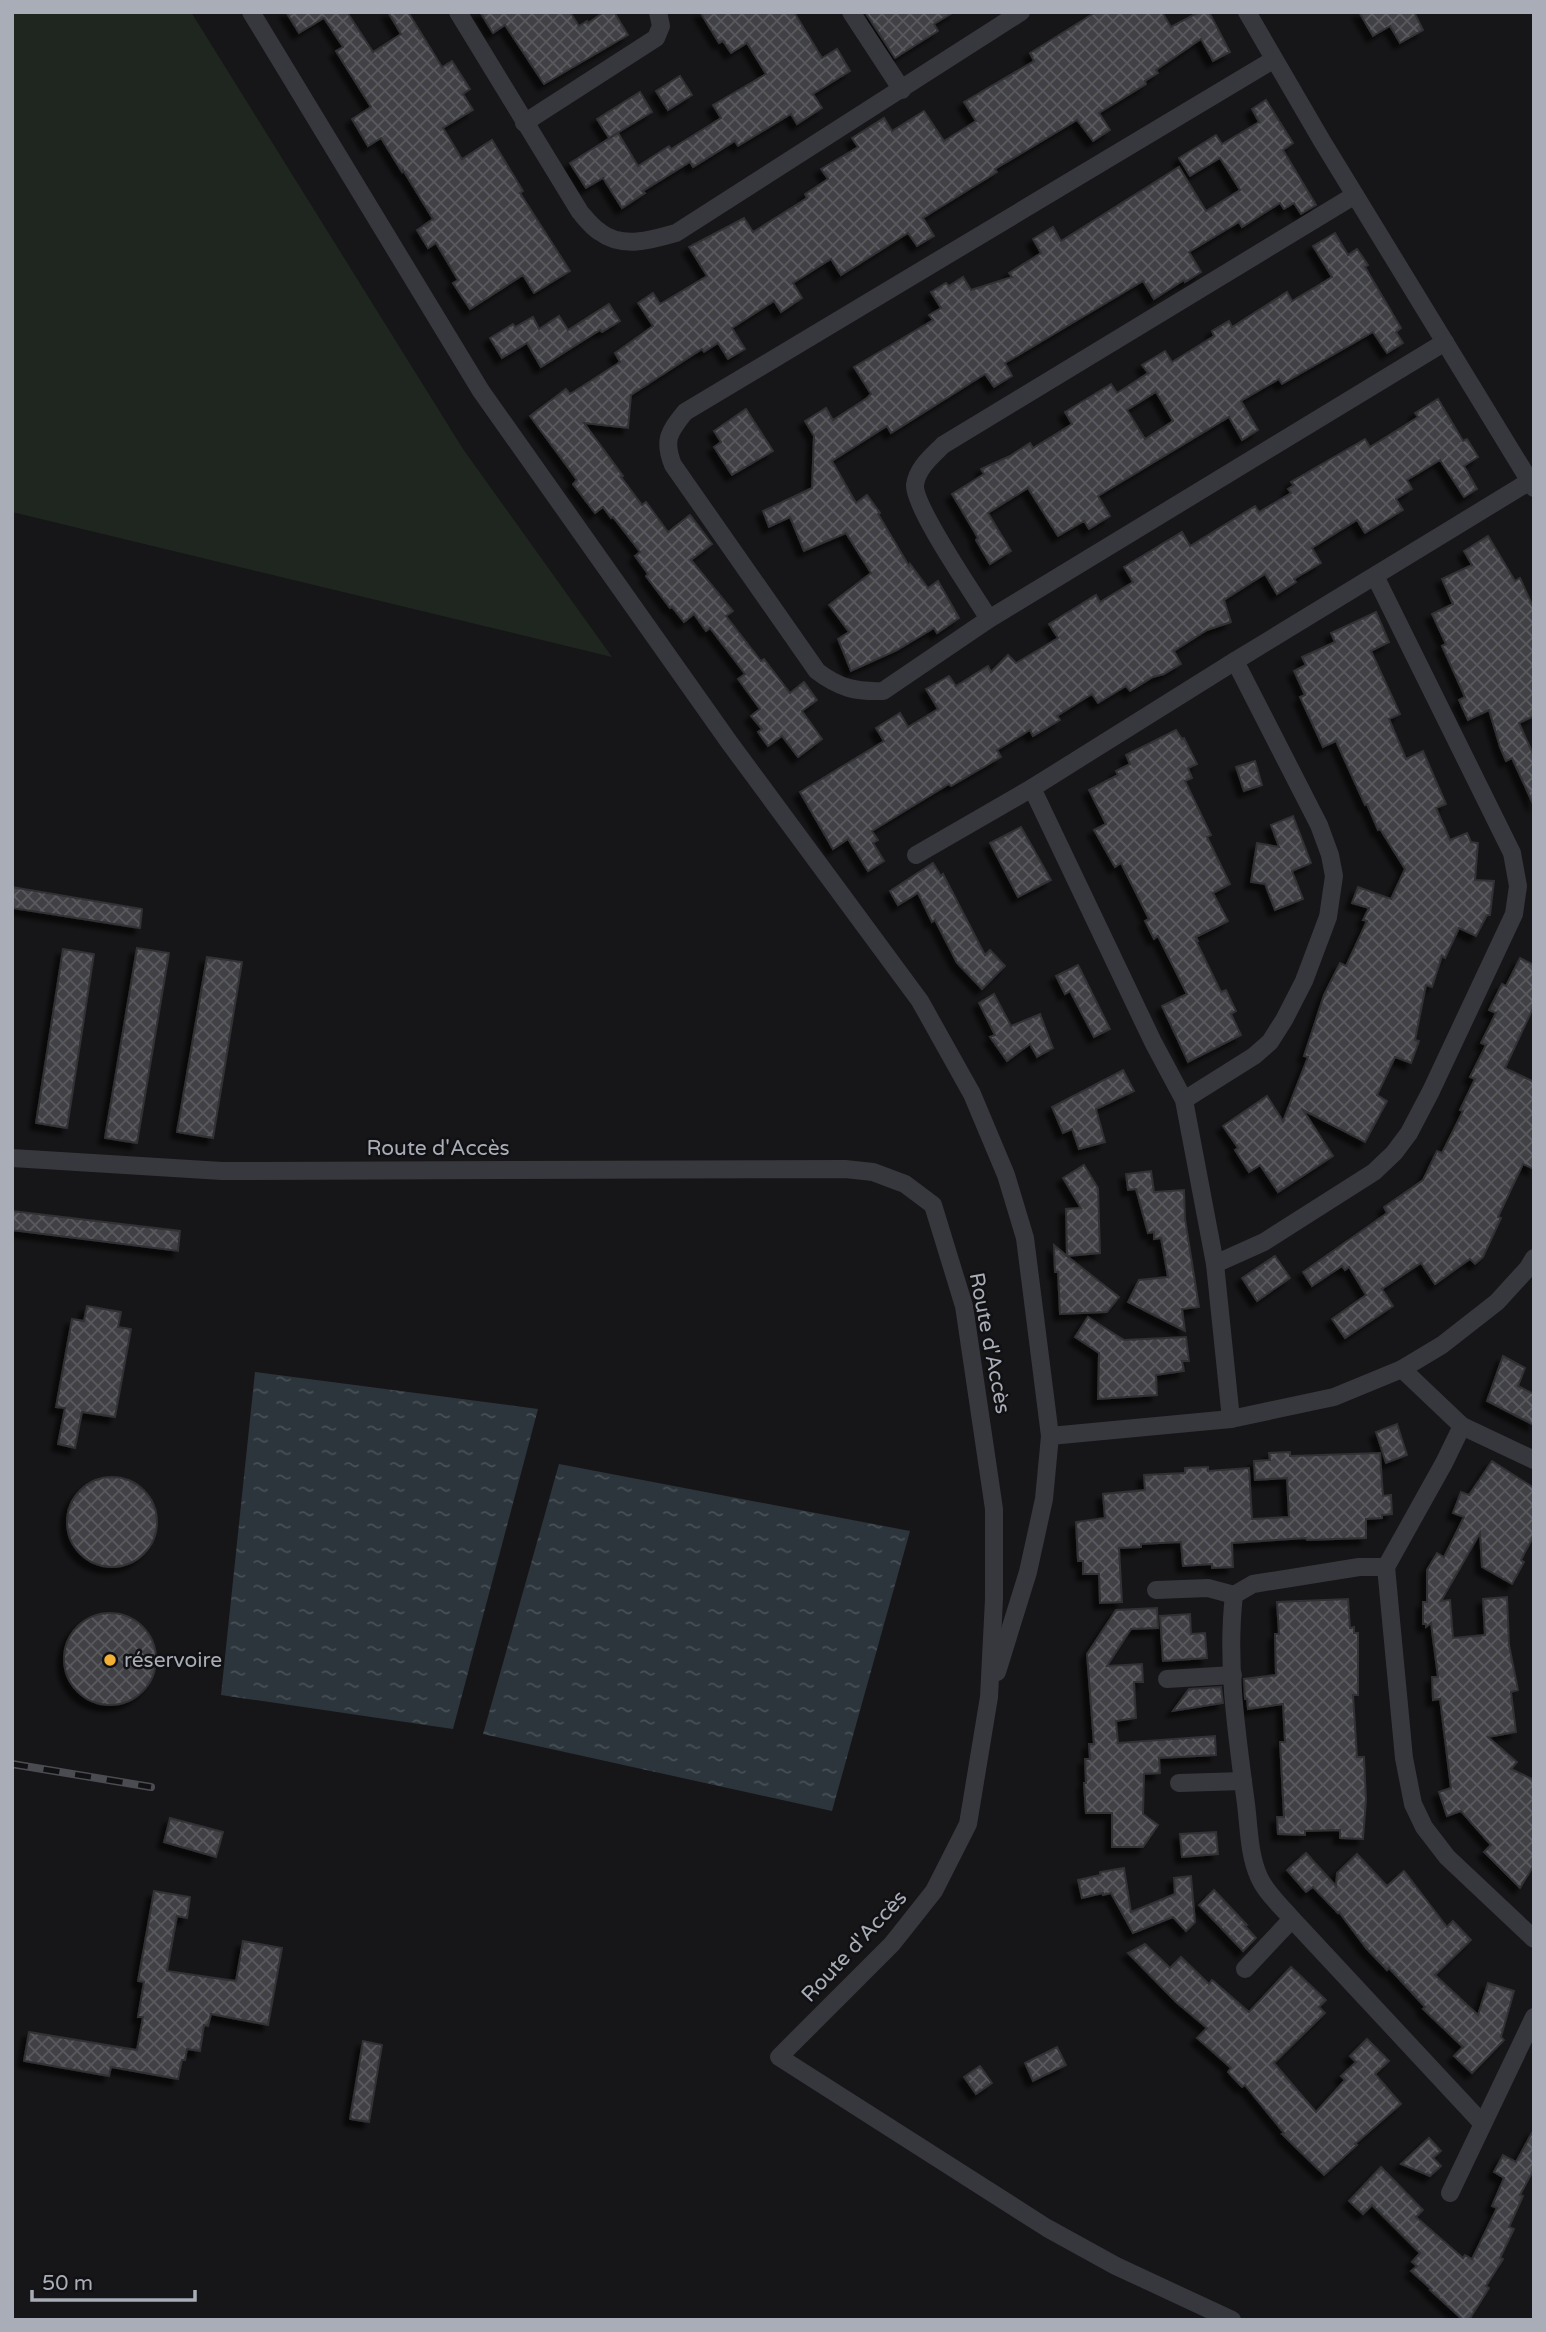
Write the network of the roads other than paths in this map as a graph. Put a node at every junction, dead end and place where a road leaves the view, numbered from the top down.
1 (251, 12) edge
2 (458, 12) edge
3 (659, 12) edge
4 (851, 12) edge
5 (1021, 12) edge
6 (1247, 12) edge
7 (1273, 60) junction
8 (902, 90) junction
9 (524, 122) junction
10 (1355, 195) junction
11 (1445, 342) junction
12 (1532, 484) edge
13 (1375, 576) junction
14 (989, 619) junction
15 (1235, 661) junction
16 (1032, 788) junction
17 (916, 855) dead end
18 (1184, 1100) junction
19 (12, 1158) edge
20 (1214, 1264) junction
21 (1532, 1266) edge
22 (1402, 1369) junction
23 (1231, 1419) junction
24 (1462, 1426) junction
25 (1050, 1436) junction
26 (1534, 1460) edge
27 (1386, 1567) junction
28 (1156, 1590) dead end
29 (1234, 1595) junction
30 (1233, 1675) junction
31 (1167, 1679) dead end
32 (989, 1697) junction
33 (1243, 1782) junction
34 (1179, 1783) dead end
35 (1292, 1919) junction
36 (1534, 1939) edge
37 (1245, 1969) dead end
38 (1534, 2017) edge
39 (1482, 2123) junction
40 (1450, 2193) dead end
41 (1232, 2320) edge

1 - 25 street
2 - 9 street
3 - 9 street
4 - 8 street
5 - 8 street
6 - 7 street
7 - 10 street
7 - 14 street
8 - 9 street
10 - 11 street
10 - 14 street
11 - 12 street
11 - 14 street
12 - 13 street
13 - 15 street
13 - 20 street
15 - 16 street
15 - 18 street
16 - 17 street
16 - 18 street
18 - 20 street
19 - 32 street, Route d'Accès
20 - 23 street
21 - 22 street
22 - 23 street
22 - 24 street
23 - 25 street
24 - 26 street
24 - 27 street
25 - 32 street
27 - 29 street
27 - 36 street
28 - 29 street
29 - 30 street
30 - 31 street
30 - 33 street
32 - 41 street, Route d'Accès
33 - 34 street
33 - 35 street
35 - 37 street
35 - 39 street
38 - 39 street
39 - 40 street

